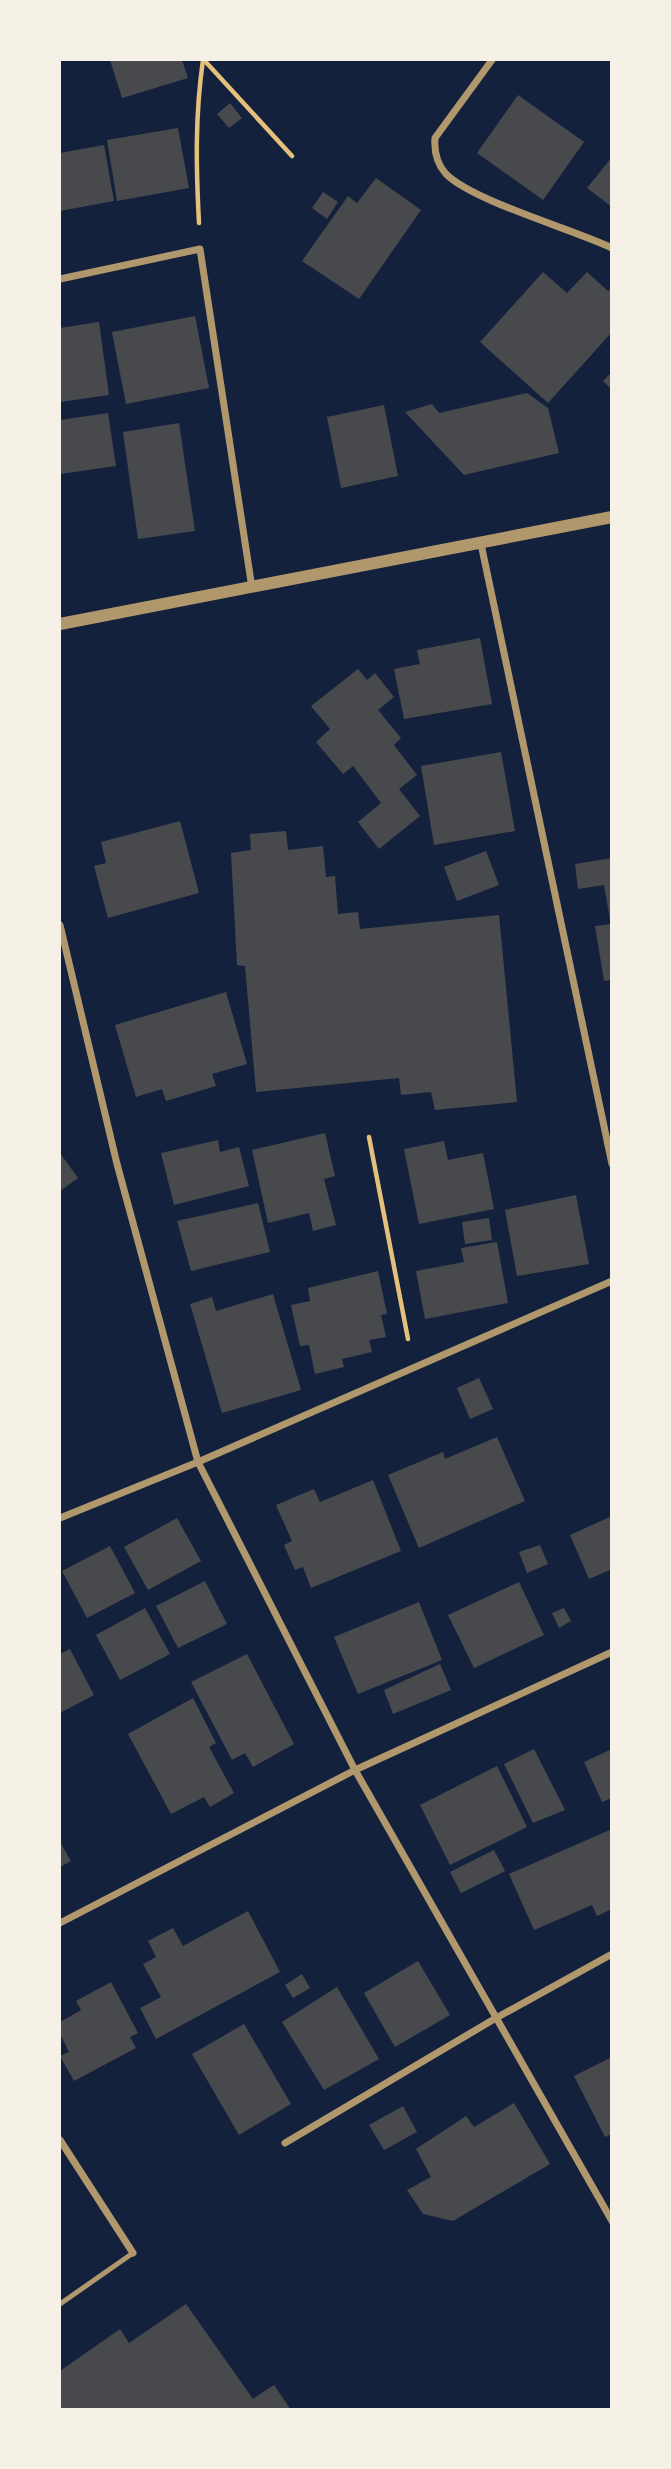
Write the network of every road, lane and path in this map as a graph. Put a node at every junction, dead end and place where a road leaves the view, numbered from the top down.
1 (203, 60) edge
2 (492, 60) edge
3 (292, 156) dead end
4 (611, 248) edge
5 (200, 249) junction
6 (60, 279) edge
7 (611, 517) edge
8 (481, 544) junction
9 (252, 588) junction
10 (60, 624) edge
11 (60, 925) edge
12 (369, 1137) dead end
13 (611, 1164) edge
14 (611, 1281) edge
15 (414, 1368) junction
16 (198, 1462) junction
17 (60, 1518) edge
18 (611, 1652) edge
19 (355, 1770) junction
20 (60, 1923) edge
21 (611, 1954) edge
22 (496, 2018) junction
23 (60, 2140) edge
24 (285, 2143) dead end
25 (611, 2221) edge
26 (133, 2253) joint
27 (60, 2304) edge

1 - 3 path
1 - 5 path
2 - 4 street
5 - 6 street
5 - 9 street
7 - 8 street
8 - 9 street
8 - 13 street
9 - 10 street
11 - 16 street
12 - 15 path
14 - 15 street
15 - 16 street
16 - 17 street
16 - 19 street
18 - 19 street
19 - 20 street
19 - 22 street
21 - 22 street
22 - 24 street
22 - 25 street
23 - 26 street
26 - 27 lane

